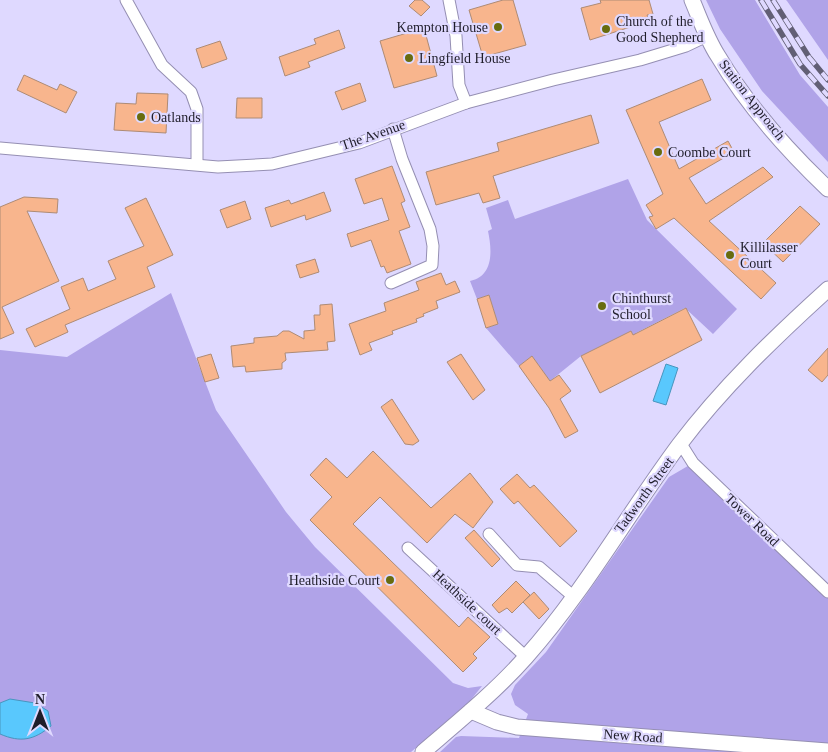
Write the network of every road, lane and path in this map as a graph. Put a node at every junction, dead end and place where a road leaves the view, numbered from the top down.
1 (126, 0) edge
2 (449, 0) edge
3 (692, 0) edge
4 (707, 36) junction
5 (466, 103) junction
6 (393, 128) junction
7 (0, 148) edge
8 (197, 164) junction
9 (828, 189) edge
10 (391, 283) dead end
11 (828, 289) edge
12 (681, 444) junction
13 (489, 534) dead end
14 (408, 548) dead end
15 (828, 592) edge
16 (574, 597) junction
17 (526, 657) junction
18 (471, 711) junction
19 (828, 751) edge
20 (423, 752) edge

1 - 8 street
2 - 5 street
3 - 4 main road, Station Approach
4 - 5 street, The Avenue
4 - 9 main road, Station Approach
5 - 6 street, The Avenue
6 - 8 street, The Avenue
6 - 10 street
7 - 8 street, The Avenue
11 - 12 main road, Tadworth Street
12 - 15 street, Tower Road
12 - 16 main road, Tadworth Street
13 - 16 street
14 - 17 street, Heathside court
16 - 17 main road, Tadworth Street
17 - 18 main road, Tadworth Street
18 - 19 main road, New Road
18 - 20 main road, Tadworth Street

